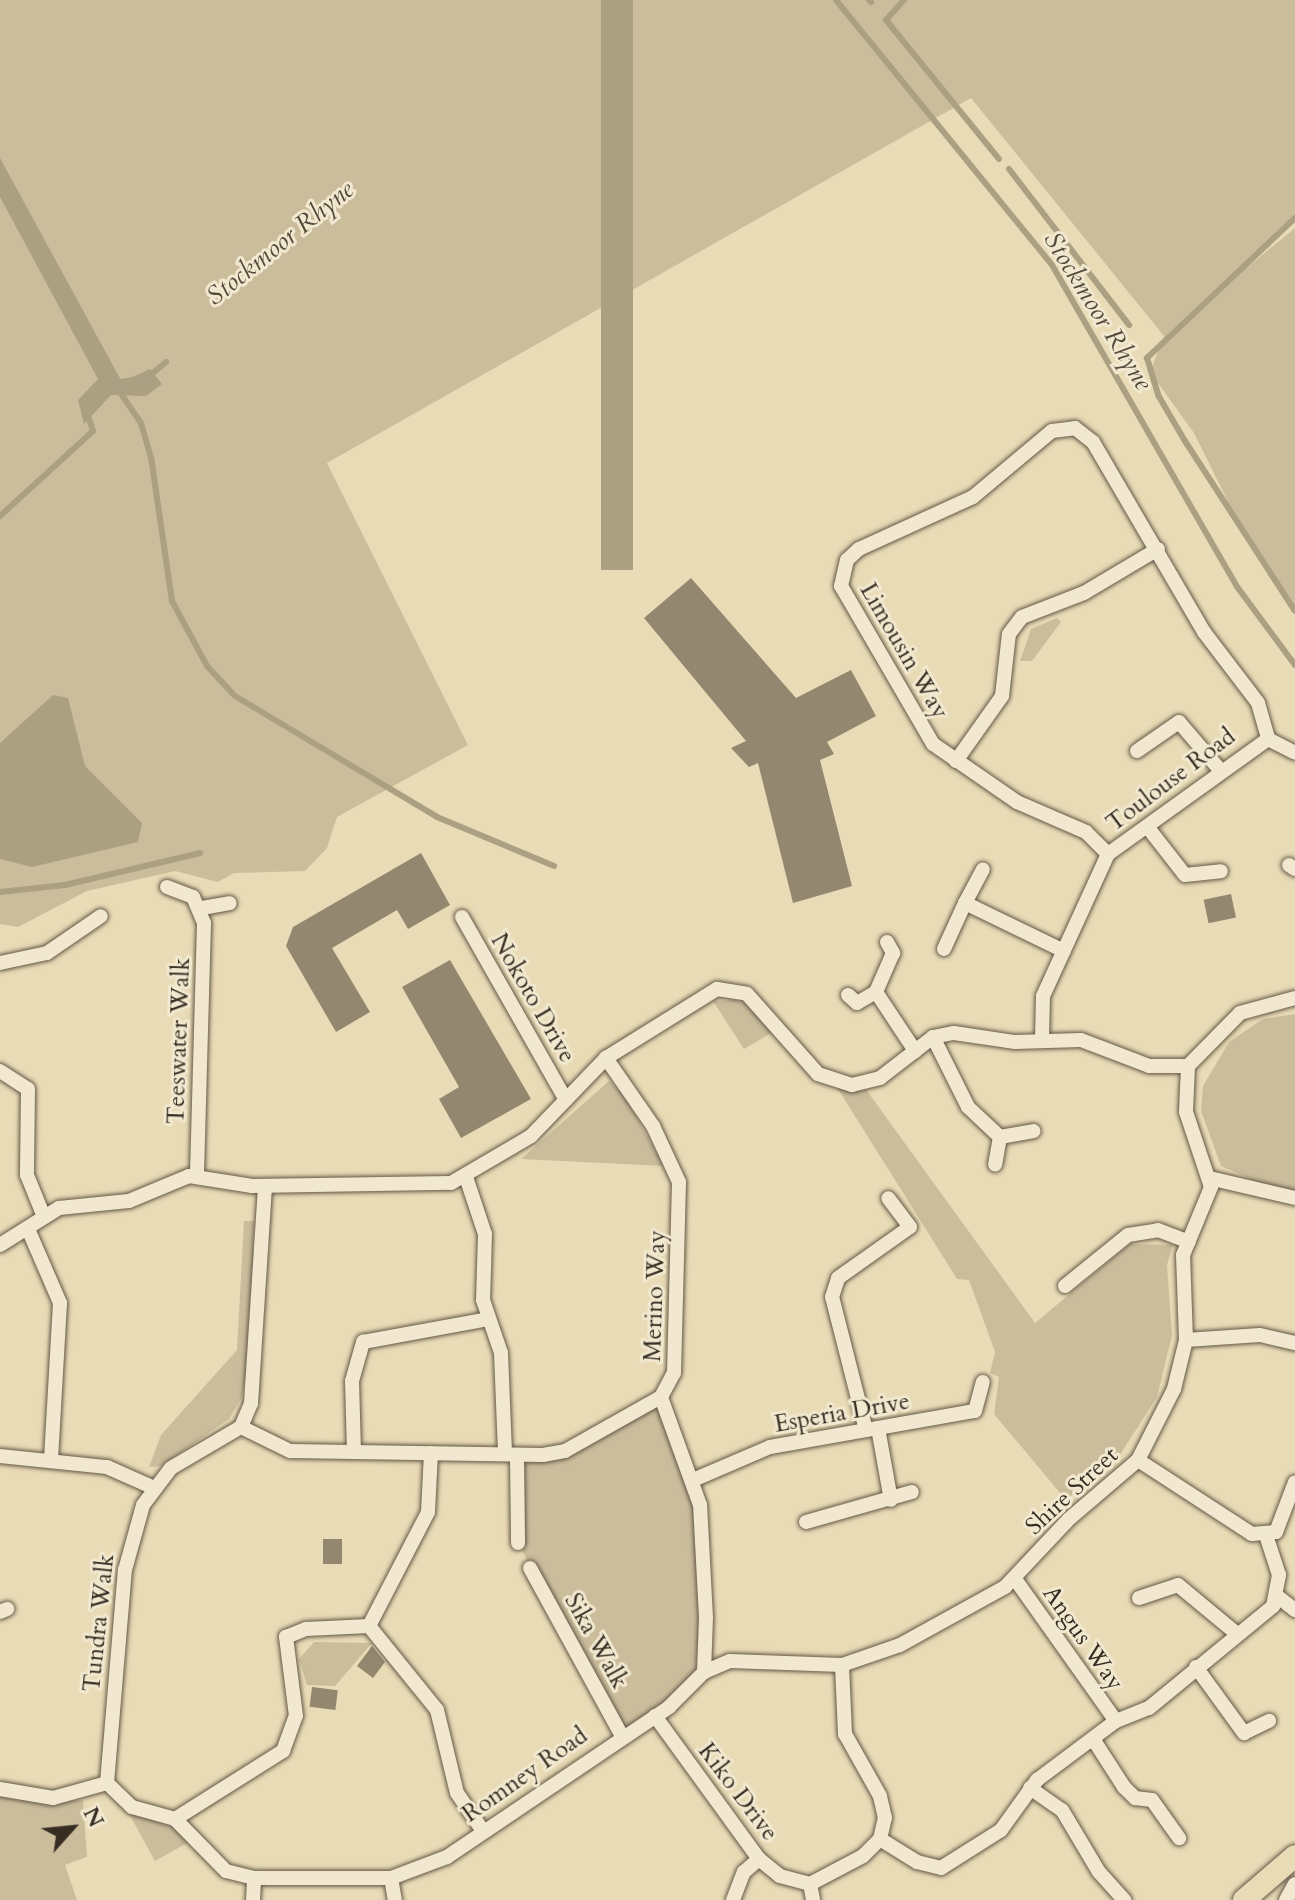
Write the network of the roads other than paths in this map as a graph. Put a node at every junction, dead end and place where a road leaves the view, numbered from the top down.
1 (1158, 549) junction
2 (1268, 739) junction
3 (1137, 751) dead end
4 (1295, 753) edge
5 (956, 761) junction
6 (1220, 770) junction
7 (1149, 829) junction
8 (1108, 854) junction
9 (983, 869) dead end
10 (1221, 871) dead end
11 (167, 887) dead end
12 (230, 903) dead end
13 (965, 903) junction
14 (202, 908) junction
15 (101, 916) dead end
16 (462, 917) dead end
17 (887, 942) dead end
18 (944, 949) dead end
19 (1064, 951) junction
20 (0, 963) edge
21 (876, 992) junction
22 (848, 995) dead end
23 (1295, 998) edge
24 (933, 1037) junction
25 (1042, 1039) junction
26 (915, 1051) junction
27 (606, 1058) junction
28 (1188, 1066) junction
29 (0, 1071) edge
30 (566, 1100) junction
31 (1033, 1131) dead end
32 (1000, 1137) junction
33 (995, 1165) dead end
34 (197, 1177) junction
35 (466, 1177) junction
36 (1209, 1178) junction
37 (265, 1186) junction
38 (888, 1198) dead end
39 (1295, 1198) edge
40 (44, 1217) junction
41 (28, 1229) junction
42 (1189, 1242) junction
43 (0, 1245) edge
44 (1065, 1286) dead end
45 (488, 1319) junction
46 (1186, 1340) junction
47 (1295, 1343) edge
48 (983, 1382) dead end
49 (661, 1397) junction
50 (241, 1427) junction
51 (872, 1429) junction
52 (354, 1452) junction
53 (431, 1453) junction
54 (511, 1453) junction
55 (0, 1456) edge
56 (51, 1459) junction
57 (1138, 1460) junction
58 (693, 1480) junction
59 (1295, 1482) edge
60 (152, 1487) junction
61 (912, 1492) dead end
62 (891, 1500) junction
63 (806, 1522) dead end
64 (1289, 1524) edge
65 (1266, 1535) junction
66 (518, 1543) dead end
67 (530, 1568) dead end
68 (1015, 1579) junction
69 (1277, 1596) junction
70 (1139, 1598) dead end
71 (1295, 1610) edge
72 (369, 1626) junction
73 (1237, 1634) junction
74 (842, 1665) junction
75 (1196, 1667) junction
76 (704, 1672) junction
77 (655, 1716) junction
78 (1116, 1721) junction
79 (1269, 1721) dead end
80 (622, 1736) junction
81 (1095, 1742) junction
82 (107, 1783) junction
83 (1030, 1788) junction
84 (0, 1789) edge
85 (175, 1819) junction
86 (483, 1831) junction
87 (1179, 1838) dead end
88 (880, 1839) junction
89 (1295, 1856) edge
90 (759, 1859) junction
91 (254, 1878) junction
92 (391, 1878) junction
93 (803, 1884) junction
94 (1295, 1884) edge
95 (253, 1900) edge
96 (395, 1900) edge
97 (733, 1900) edge
98 (813, 1900) edge
99 (1124, 1900) edge
100 (1244, 1900) edge
101 (1286, 1900) edge

1 - 2 street, Limousin Way
1 - 5 street
1 - 5 street, Limousin Way
2 - 4 street
2 - 6 street, Toulouse Road
3 - 6 street
5 - 8 street, Limousin Way
6 - 7 street, Toulouse Road
7 - 8 street, Toulouse Road
7 - 10 street
8 - 19 street, Toulouse Road
9 - 13 street
11 - 14 street
12 - 14 street
13 - 18 street
13 - 19 street
14 - 34 street, Teeswater Walk
15 - 20 street
16 - 30 street, Nokoto Drive
17 - 21 street
19 - 25 street, Toulouse Road
21 - 22 street
21 - 26 street
23 - 28 street
24 - 25 street
24 - 26 street
24 - 32 street
25 - 28 street
26 - 27 street
27 - 30 street
27 - 49 street, Merino Way
28 - 36 street
29 - 40 street
30 - 35 street
31 - 32 street
32 - 33 street
34 - 37 street
34 - 40 street
35 - 37 street
35 - 45 street
36 - 39 street
36 - 42 street, Shire Street
37 - 50 street
38 - 51 street
40 - 41 street
41 - 43 street
41 - 56 street
42 - 44 street
42 - 46 street, Shire Street
45 - 52 street
45 - 54 street
46 - 47 street
46 - 57 street, Shire Street
48 - 51 street, Esperia Drive
49 - 54 street, Merino Way
49 - 58 street
50 - 52 street, Merino Way
50 - 60 street, Tundra Walk
51 - 58 street, Esperia Drive
51 - 62 street
52 - 53 street, Merino Way
53 - 54 street, Merino Way
53 - 72 street
54 - 66 street
55 - 56 street
56 - 60 street
57 - 65 street
57 - 68 street, Shire Street
58 - 76 street
59 - 64 street
60 - 82 street, Tundra Walk
61 - 62 street
62 - 63 street
64 - 65 street
65 - 69 street
67 - 80 street, Sika Walk
68 - 74 street, Shire Street
68 - 78 street, Angus Way
69 - 71 street
69 - 73 street
70 - 73 street
72 - 85 street
72 - 86 street
73 - 75 street
74 - 76 street, Shire Street
74 - 88 street
75 - 78 street
75 - 79 street
76 - 77 street, Romney Road
77 - 80 street, Romney Road
77 - 90 street, Kiko Drive
78 - 81 street
80 - 86 street, Romney Road
81 - 83 street
81 - 87 street
82 - 84 street
82 - 85 street
83 - 88 street
83 - 99 street
85 - 91 street, Romney Road
86 - 92 street, Romney Road
88 - 93 street
89 - 100 main road
90 - 93 street, Kiko Drive
90 - 97 street
91 - 92 street, Romney Road
91 - 95 street
92 - 96 street
93 - 98 street
94 - 101 street

